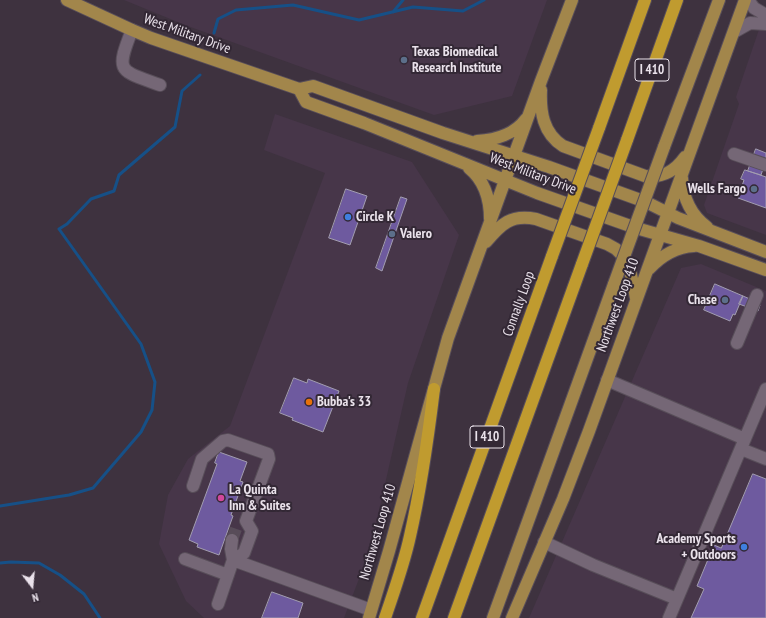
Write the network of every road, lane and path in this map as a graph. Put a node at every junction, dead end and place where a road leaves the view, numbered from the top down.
1 (67, 0) edge
2 (572, 0) edge
3 (645, 0) edge
4 (677, 0) edge
5 (719, 0) edge
6 (745, 0) edge
7 (748, 0) edge
8 (766, 14) edge
9 (766, 24) edge
10 (132, 30) junction
11 (734, 32) junction
12 (542, 81) junction
13 (160, 85) dead end
14 (299, 89) junction
15 (530, 113) junction
16 (472, 141) junction
17 (693, 144) junction
18 (734, 154) dead end
19 (515, 156) junction
20 (457, 161) junction
21 (766, 165) edge
22 (682, 175) junction
23 (506, 181) junction
24 (668, 213) junction
25 (490, 223) junction
26 (660, 234) junction
27 (719, 234) junction
28 (699, 246) junction
29 (481, 249) junction
30 (766, 252) edge
31 (766, 270) edge
32 (646, 275) junction
33 (757, 296) dead end
34 (636, 301) junction
35 (737, 344) dead end
36 (607, 380) junction
37 (434, 388) junction
38 (766, 389) edge
39 (743, 444) junction
40 (766, 459) edge
41 (193, 486) dead end
42 (232, 540) tunnel mouth
43 (544, 542) junction
44 (185, 559) dead end
45 (233, 560) junction
46 (228, 575) junction
47 (677, 599) junction
48 (218, 604) dead end
49 (370, 614) edge
50 (385, 618) edge
51 (422, 618) edge
52 (454, 618) edge
53 (493, 618) edge
54 (512, 618) edge
55 (669, 618) edge

1 - 10 main road, West Military Drive
2 - 12 main road, Northwest Loop 410
3 - 51 highway, Connally Loop / I 410, bridge
4 - 52 highway, I 410, bridge
5 - 53 main road, bridge
6 - 11 main road, Northwest Loop 410
7 - 8 lane
9 - 11 lane
10 - 13 lane
10 - 14 main road, West Military Drive
11 - 17 main road, Northwest Loop 410
12 - 15 main road, Northwest Loop 410
12 - 17 main road
14 - 16 main road, West Military Drive
14 - 20 main road, West Military Drive
15 - 16 main road
15 - 19 main road, Northwest Loop 410
16 - 19 main road, West Military Drive
17 - 22 main road, Northwest Loop 410
18 - 21 lane
19 - 23 main road, Northwest Loop 410
19 - 24 main road, West Military Drive
20 - 23 main road, West Military Drive
20 - 25 main road
22 - 24 main road, Northwest Loop 410
22 - 27 main road
23 - 25 main road, Northwest Loop 410
23 - 26 main road, West Military Drive
24 - 26 main road, Northwest Loop 410
24 - 27 main road, West Military Drive
25 - 29 main road, Northwest Loop 410
26 - 28 main road, West Military Drive
26 - 32 main road, Northwest Loop 410
27 - 30 main road, West Military Drive
28 - 31 main road, West Military Drive
28 - 32 main road
29 - 34 main road
29 - 37 main road, Northwest Loop 410
32 - 34 main road, Northwest Loop 410
33 - 35 lane
34 - 36 main road, Northwest Loop 410
36 - 39 lane
36 - 43 main road, Northwest Loop 410
37 - 49 main road, Northwest Loop 410
37 - 50 highway
38 - 39 lane
39 - 40 lane
39 - 47 lane
41 - 45 lane
42 - 45 lane
43 - 47 lane
43 - 54 main road, Northwest Loop 410
44 - 46 lane
45 - 46 lane
45 - 49 lane
46 - 48 lane
47 - 55 lane

